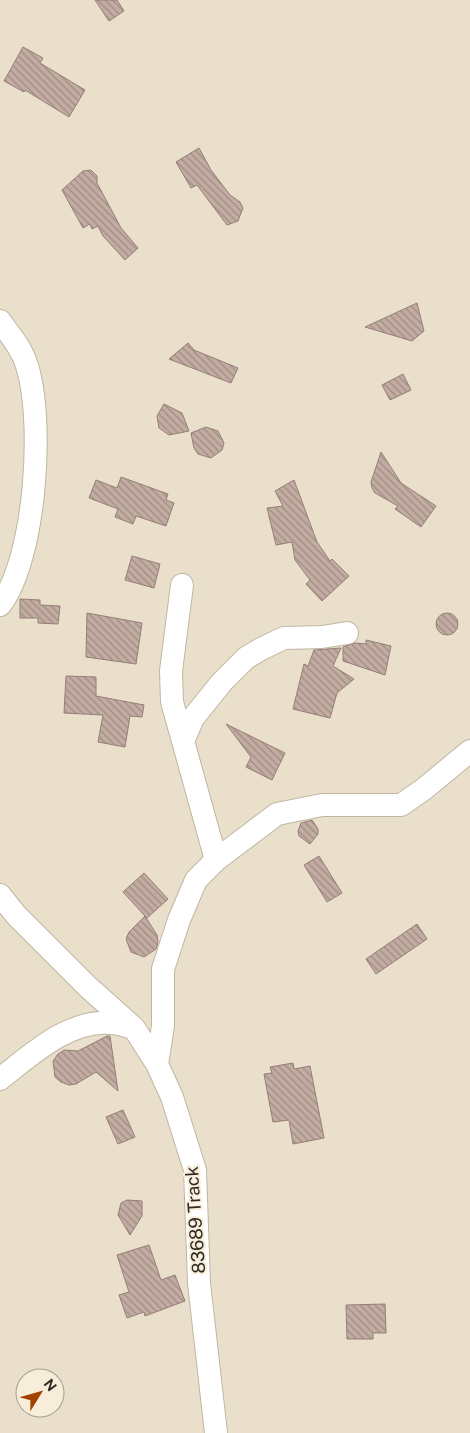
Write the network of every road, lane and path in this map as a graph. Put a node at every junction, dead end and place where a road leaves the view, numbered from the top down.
1 (0, 321) edge
2 (182, 585) dead end
3 (0, 605) edge
4 (347, 633) dead end
5 (183, 741) junction
6 (470, 751) edge
7 (216, 860) junction
8 (0, 896) edge
9 (134, 1028) junction
10 (156, 1064) junction
11 (0, 1079) edge
12 (216, 1433) edge

1 - 3 street
2 - 5 street
4 - 5 street
5 - 7 street
6 - 7 street
7 - 10 street
8 - 9 street, 83689 Track
9 - 10 street, 83689 Track
9 - 11 street
10 - 12 street, 83689 Track

